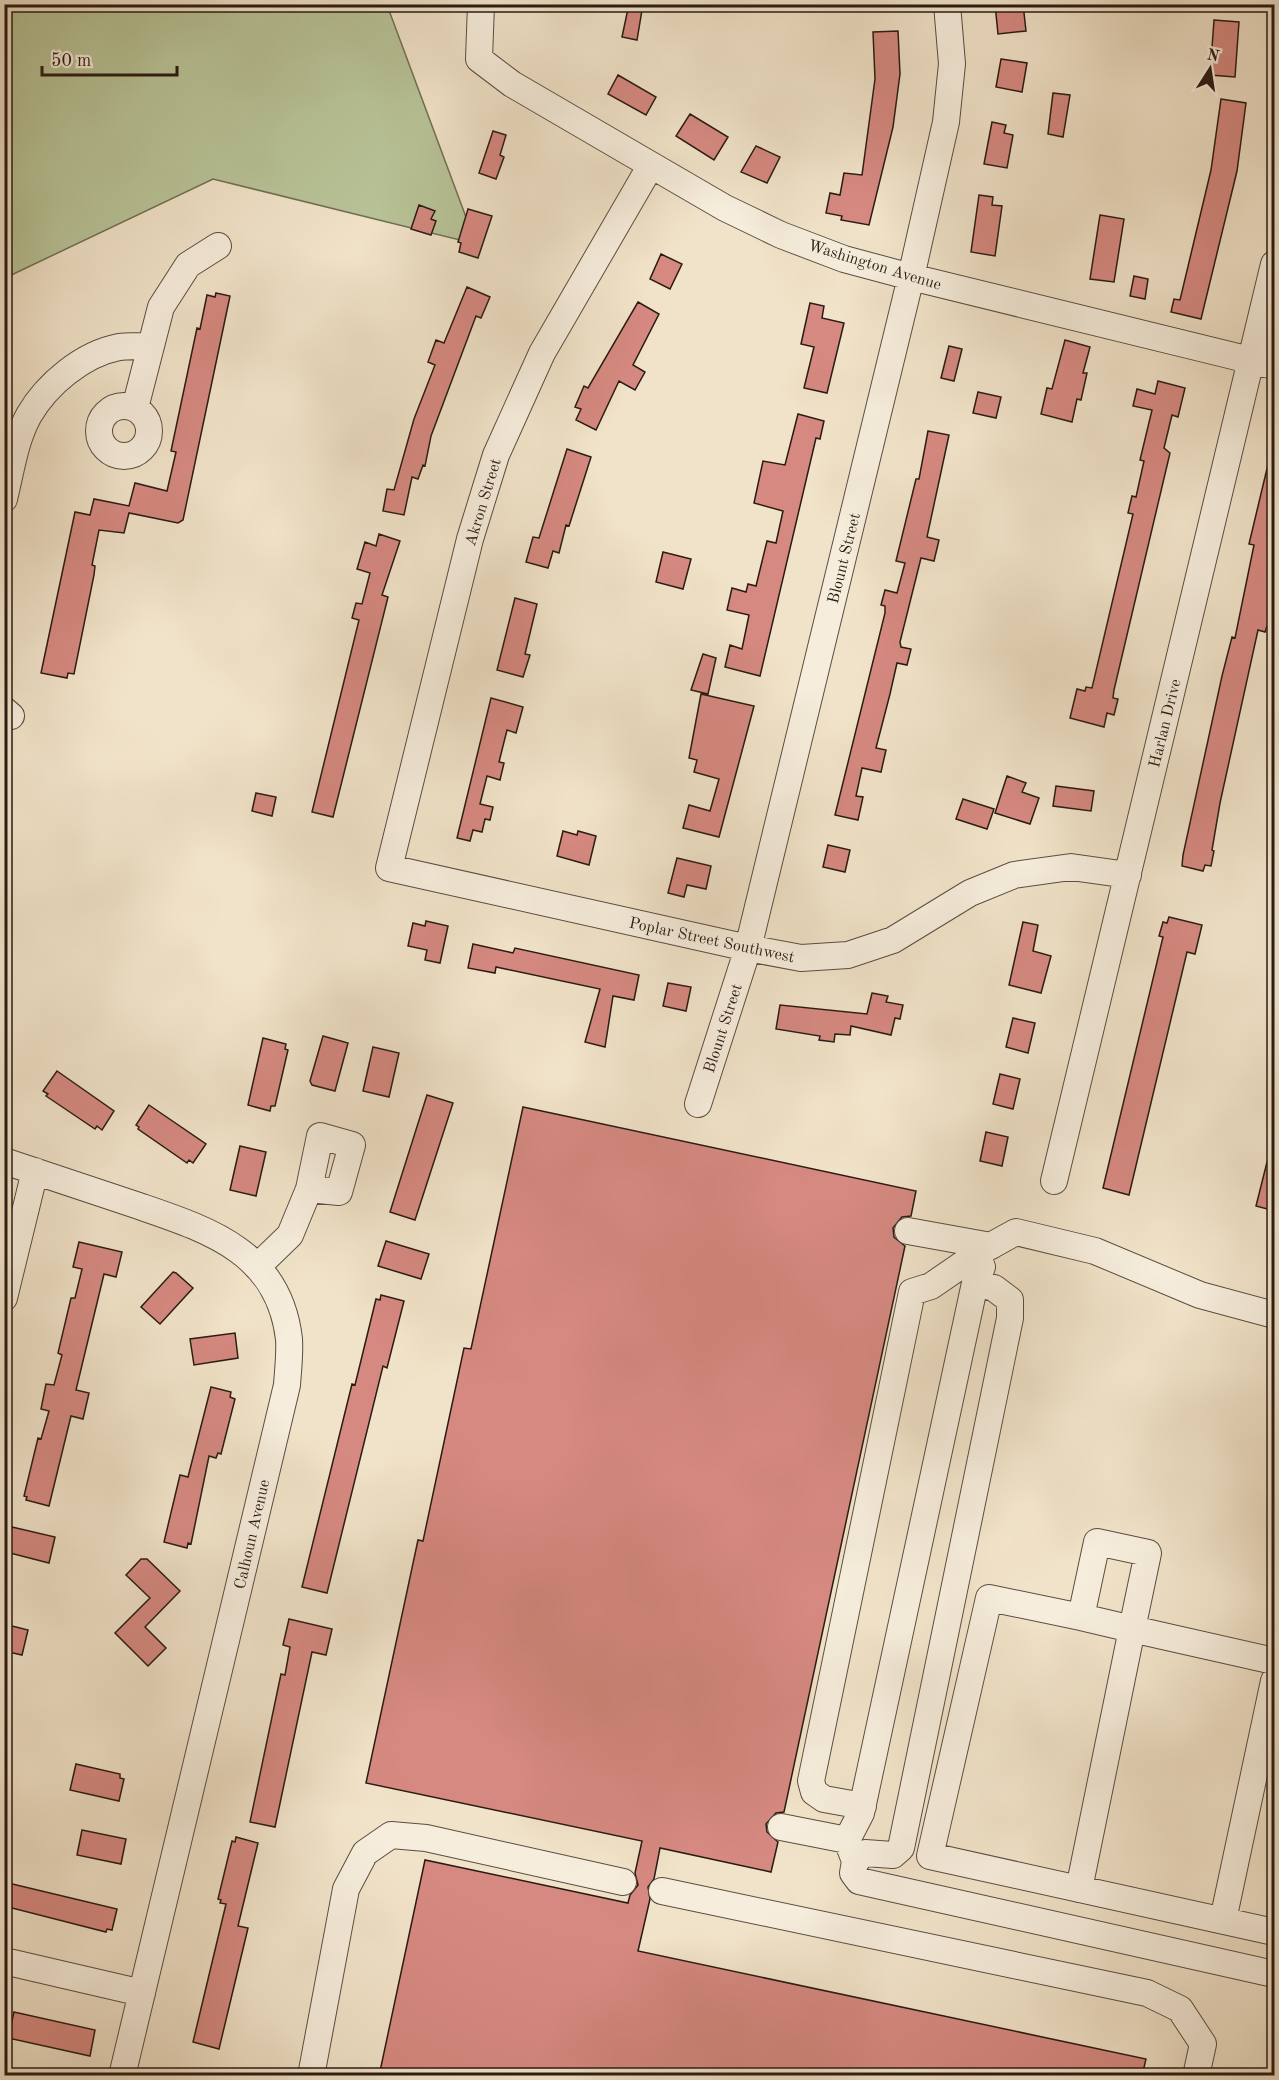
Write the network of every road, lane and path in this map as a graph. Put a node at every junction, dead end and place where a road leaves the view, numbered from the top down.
1 (481, 4) edge
2 (947, 4) edge
3 (651, 165) junction
4 (218, 246) dead end
5 (1275, 264) edge
6 (911, 277) junction
7 (152, 345) junction
8 (1263, 364) edge
9 (135, 408) dead end
10 (4, 499) edge
11 (389, 867) joint
12 (1128, 874) junction
13 (748, 948) junction
14 (698, 1104) dead end
15 (4, 1161) edge
16 (35, 1171) junction
17 (1054, 1181) dead end
18 (309, 1189) dead end
19 (908, 1231) dead end
20 (988, 1247) junction
21 (257, 1267) junction
22 (975, 1283) junction
23 (931, 1286) junction
24 (4, 1298) edge
25 (969, 1311) junction
26 (1275, 1315) edge
27 (1081, 1617) junction
28 (1132, 1629) junction
29 (1275, 1661) edge
30 (1275, 1681) edge
31 (863, 1806) junction
32 (781, 1827) dead end
33 (851, 1851) junction
34 (623, 1882) dead end
35 (1079, 1889) junction
36 (663, 1891) dead end
37 (1223, 1920) junction
38 (1275, 1932) edge
39 (4, 1961) edge
40 (1275, 1974) edge
41 (142, 1993) junction
42 (122, 2076) edge
43 (311, 2076) edge
44 (1196, 2076) edge

1 - 3 street, Washington Avenue
2 - 6 street, Blount Street
3 - 6 street, Washington Avenue
3 - 11 street, Akron Street
4 - 7 street
5 - 8 street, Harlan Drive
6 - 8 street, Washington Avenue
6 - 13 street, Blount Street
7 - 9 street
7 - 10 street
8 - 12 street, Harlan Drive
11 - 13 street, Poplar Street Southwest
12 - 13 street, Poplar Street Southwest
12 - 17 street, Harlan Drive
13 - 14 street, Blount Street
15 - 16 street, Calhoun Avenue
16 - 21 street, Calhoun Avenue
16 - 24 street
18 - 21 street
19 - 20 street
20 - 22 street
20 - 23 street
20 - 26 street
21 - 41 street, Calhoun Avenue
22 - 25 street
22 - 33 street
23 - 25 street
23 - 31 street
25 - 31 street
27 - 28 street
27 - 28 street
27 - 35 street
28 - 29 street
28 - 35 street
30 - 37 street
31 - 33 street
32 - 33 street
33 - 40 street
34 - 43 street
35 - 37 street
36 - 44 street
37 - 38 street
39 - 41 street
41 - 42 street, Calhoun Avenue

